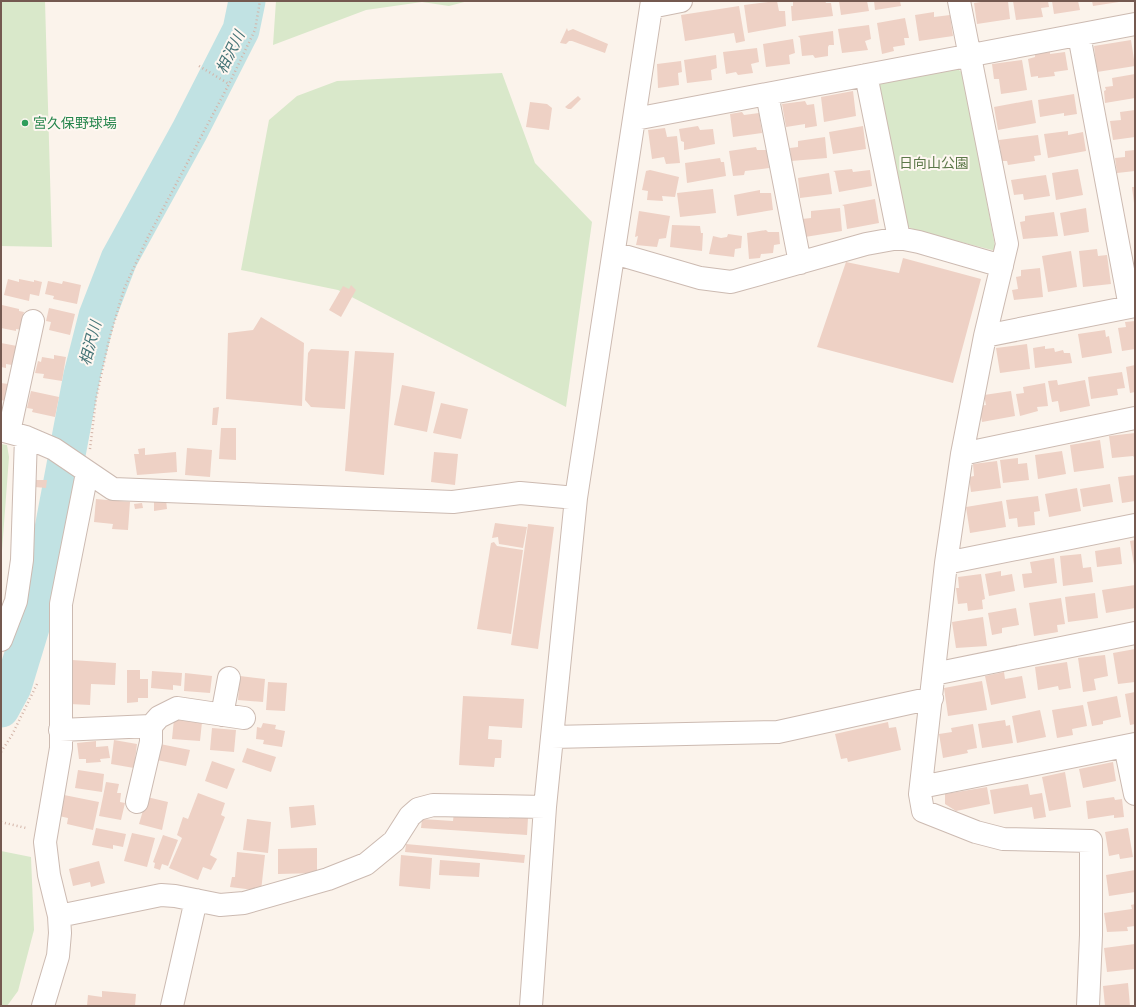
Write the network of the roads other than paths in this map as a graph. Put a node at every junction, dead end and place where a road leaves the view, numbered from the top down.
1 (681, 1) edge
2 (958, 1) edge
3 (652, 4) edge
4 (1135, 24) edge
5 (1079, 35) junction
6 (969, 55) junction
7 (866, 75) junction
8 (767, 94) junction
9 (635, 119) junction
10 (899, 238) junction
11 (614, 253) junction
12 (800, 263) junction
13 (1002, 266) junction
14 (1133, 307) edge
15 (33, 321) dead end
16 (985, 336) junction
17 (1135, 418) edge
18 (12, 433) edge
19 (962, 454) junction
20 (84, 471) junction
21 (576, 498) junction
22 (1135, 525) edge
23 (946, 563) junction
24 (1135, 633) edge
25 (1, 640) edge
26 (934, 674) junction
27 (229, 678) dead end
28 (932, 698) junction
29 (222, 715) junction
30 (244, 718) dead end
31 (152, 726) junction
32 (60, 730) junction
33 (552, 738) junction
34 (1130, 745) edge
35 (921, 787) junction
36 (1135, 794) edge
37 (137, 802) dead end
38 (545, 807) junction
39 (196, 900) junction
40 (59, 916) junction
41 (43, 1006) edge
42 (172, 1006) edge
43 (531, 1006) edge
44 (1088, 1006) edge

1 - 3 street
2 - 6 street
3 - 9 street
4 - 5 street
5 - 6 street
5 - 14 street
6 - 7 street
6 - 13 street
7 - 8 street
7 - 10 street
8 - 9 street
8 - 12 street
9 - 11 street
10 - 12 street
10 - 13 street
11 - 12 street
11 - 21 street
13 - 16 street
14 - 16 street
15 - 18 street
16 - 19 street
17 - 19 street
18 - 20 street
18 - 25 street
19 - 23 street
20 - 21 street
20 - 32 street
21 - 33 street
22 - 23 street
23 - 26 street
24 - 26 street
26 - 28 street
27 - 29 street
28 - 33 street
28 - 35 street
29 - 30 street
29 - 31 street
31 - 32 street
31 - 37 street
32 - 40 street
33 - 38 street
34 - 35 street
34 - 36 street
35 - 44 street
38 - 39 street
38 - 43 street
39 - 40 street
39 - 42 street
40 - 41 street

